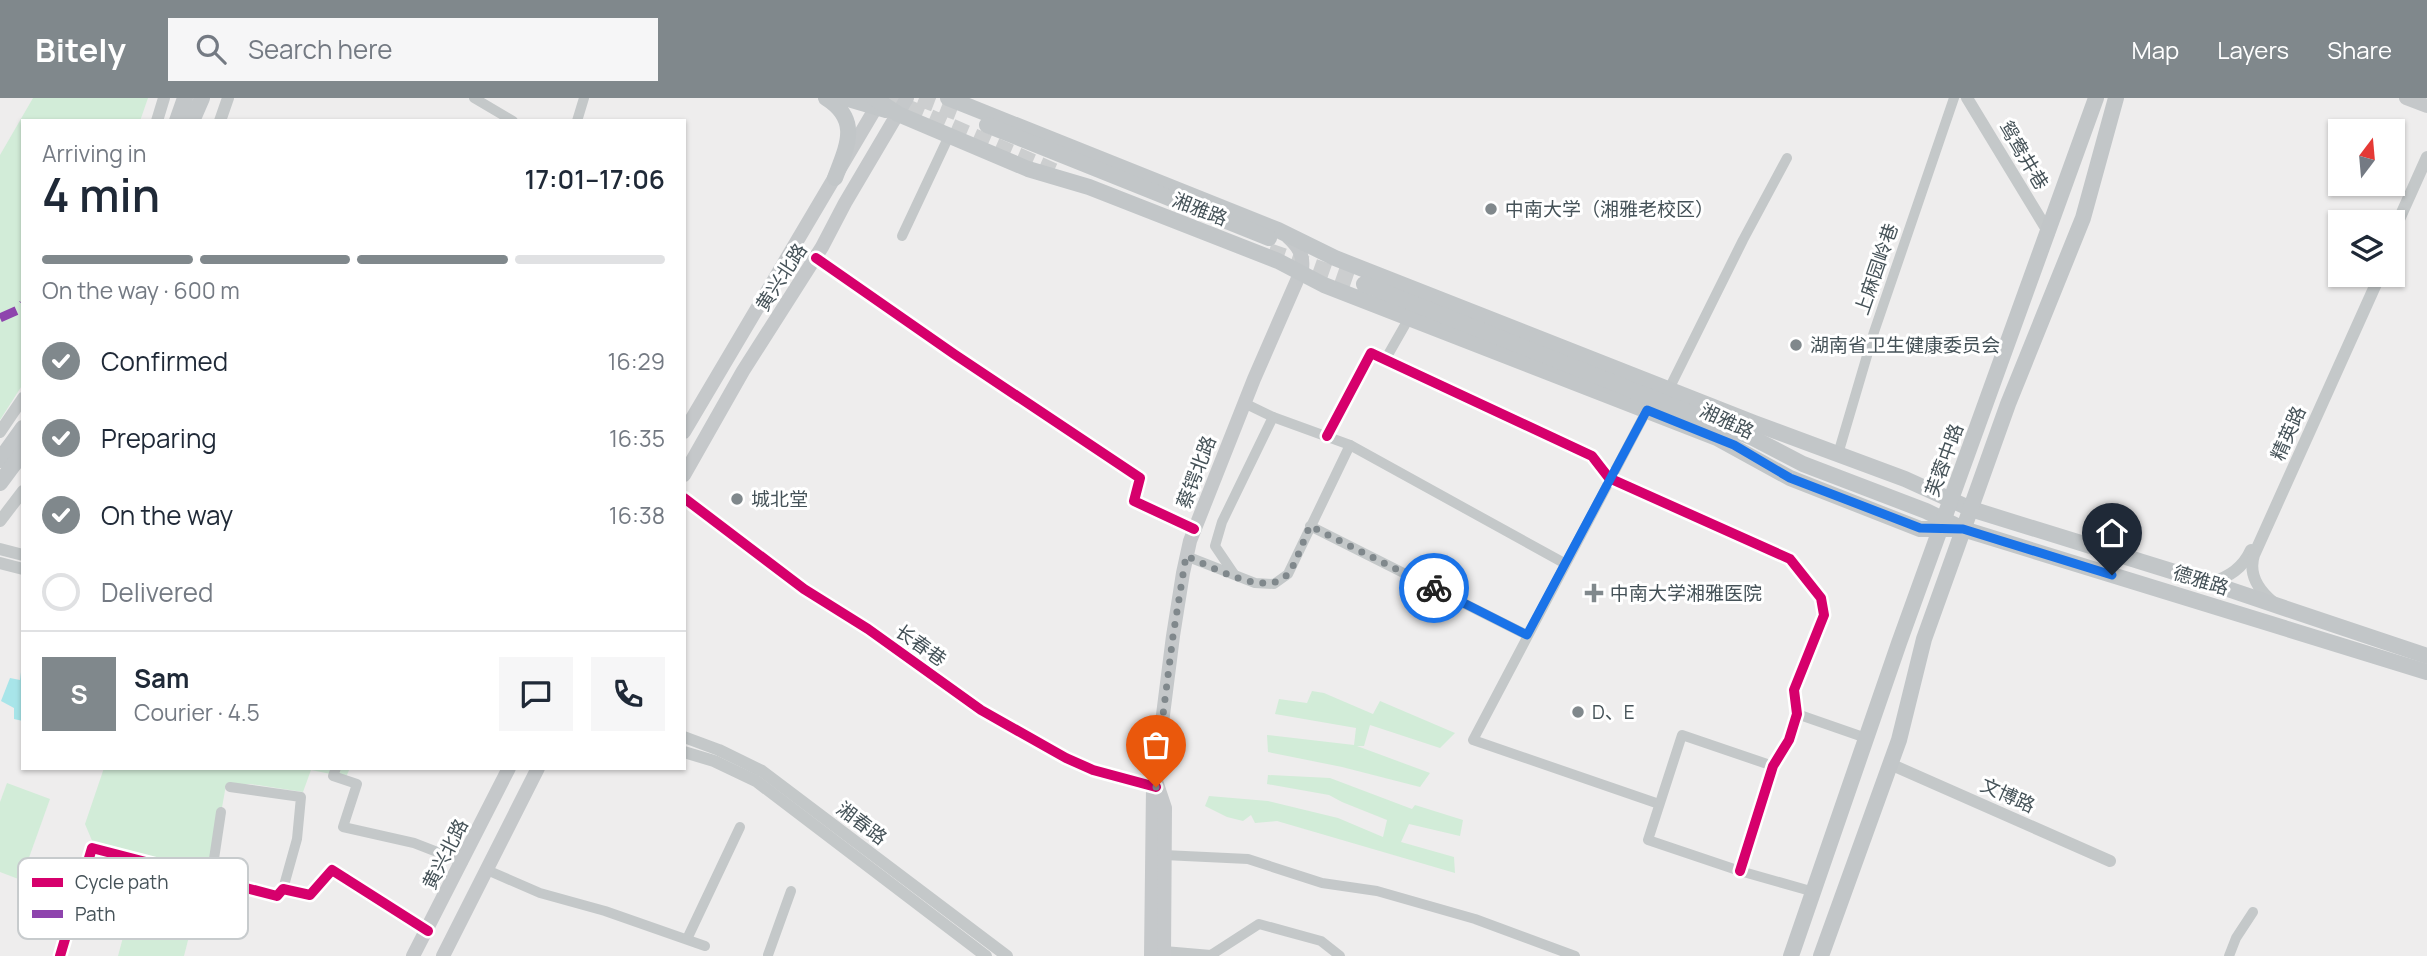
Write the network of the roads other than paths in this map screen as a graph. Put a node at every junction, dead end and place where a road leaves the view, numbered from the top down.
1 (164, 98) edge
2 (185, 98) edge
3 (202, 98) edge
4 (228, 98) edge
5 (474, 98) edge
6 (584, 98) edge
7 (826, 98) edge
8 (907, 98) edge
9 (1954, 98) edge
10 (1967, 98) edge
11 (2096, 98) edge
12 (2116, 98) edge
13 (2406, 98) edge
14 (846, 99) edge
15 (878, 101) edge
16 (958, 103) edge
17 (2427, 106) edge
18 (898, 114) junction
19 (158, 119) edge
20 (178, 119) edge
21 (193, 119) edge
22 (221, 119) edge
23 (510, 119) edge
24 (578, 119) edge
25 (949, 136) junction
26 (2427, 157) edge
27 (1787, 158) dead end
28 (2427, 170) edge
29 (835, 177) junction
30 (2403, 210) edge
31 (2405, 219) edge
32 (1278, 230) junction
33 (2049, 233) junction
34 (902, 236) dead end
35 (1297, 247) junction
36 (816, 258) junction
37 (1335, 258) junction
38 (1300, 273) junction
39 (1364, 284) tunnel mouth
40 (2369, 287) edge
41 (2375, 287) edge
42 (1409, 318) junction
43 (1385, 359) junction
44 (1669, 389) junction
45 (21, 401) edge
46 (1244, 403) junction
47 (1647, 410) junction
48 (1273, 416) junction
49 (686, 429) edge
50 (21, 431) edge
51 (0, 432) edge
52 (1327, 436) junction
53 (1350, 445) junction
54 (1838, 454) junction
55 (21, 455) edge
56 (0, 460) edge
57 (686, 471) edge
58 (1609, 478) junction
59 (0, 483) edge
60 (21, 494) edge
61 (686, 500) edge
62 (1952, 500) junction
63 (1971, 509) junction
64 (0, 521) edge
65 (1942, 525) junction
66 (1310, 526) junction
67 (1194, 529) junction
68 (1963, 529) junction
69 (0, 549) edge
70 (21, 554) edge
71 (1186, 556) junction
72 (0, 563) edge
73 (1564, 563) junction
74 (21, 568) edge
75 (1235, 576) junction
76 (2210, 583) junction
77 (2274, 603) junction
78 (1527, 635) junction
79 (2427, 656) edge
80 (2427, 671) edge
81 (1797, 714) junction
82 (686, 738) edge
83 (1866, 738) junction
84 (686, 753) edge
85 (1890, 764) junction
86 (1773, 766) junction
87 (335, 770) edge
88 (508, 770) edge
89 (537, 770) edge
90 (230, 787) dead end
91 (1155, 787) junction
92 (1660, 804) junction
93 (221, 812) dead end
94 (740, 827) dead end
95 (1164, 855) junction
96 (89, 858) edge
97 (130, 858) edge
98 (214, 858) edge
99 (2110, 861) dead end
100 (463, 862) junction
101 (487, 870) junction
102 (1740, 871) junction
103 (248, 889) edge
104 (283, 889) junction
105 (790, 891) dead end
106 (1814, 892) junction
107 (2253, 912) dead end
108 (428, 931) junction
109 (65, 939) edge
110 (687, 939) junction
111 (705, 946) dead end
112 (1160, 954) edge
113 (768, 955) edge
114 (60, 956) edge
115 (413, 956) edge
116 (443, 956) edge
117 (986, 956) edge
118 (1007, 956) edge
119 (1339, 956) edge
120 (1575, 956) edge
121 (1791, 956) edge
122 (1821, 956) edge
123 (2229, 956) edge

1 - 19 street
2 - 20 main road
3 - 21 main road
4 - 22 street
5 - 23 street
6 - 24 street
7 - 29 main road
8 - 18 main road, 黄兴北路
9 - 54 street, 上麻园岭巷
10 - 33 street, 鸳鸯井巷
11 - 33 main road, 芙蓉中路
12 - 63 main road
13 - 17 main road
14 - 15 main road, 湘雅路
15 - 18 main road, 湘雅路
15 - 29 main road, 黄兴北路
16 - 32 main road, 湘雅路
16 - 35 main road, 湘雅路
18 - 25 main road, 湘雅路
18 - 36 main road, 黄兴北路
25 - 34 street
25 - 38 main road, 湘雅路
26 - 30 street
27 - 44 street
28 - 31 street
29 - 49 main road, 黄兴北路
32 - 35 main road
32 - 37 main road, 湘雅路
33 - 62 main road, 芙蓉中路
35 - 37 main road, 湘雅路
35 - 38 main road, 蔡锷北路
36 - 57 main road, 黄兴北路
36 - 67 street
37 - 44 main road, 湘雅路
38 - 42 main road, 湘雅路
38 - 46 main road, 蔡锷北路
39 - 65 main road, 湘雅路
40 - 76 street, 精英路
41 - 77 street, 精英路
42 - 43 street
42 - 47 main road, 湘雅路
43 - 52 street
43 - 58 street
44 - 54 main road, 湘雅路
45 - 51 street
46 - 48 street
46 - 67 main road, 蔡锷北路
47 - 58 street
47 - 65 main road, 湘雅路
48 - 52 street
48 - 75 street
50 - 56 main road
52 - 53 street
53 - 66 street
53 - 73 street
54 - 62 main road, 湘雅路
55 - 59 main road
58 - 73 street
58 - 81 street
60 - 64 street
61 - 91 street, 长春巷
62 - 63 main road, 湘雅路
62 - 65 main road, 芙蓉中路
63 - 68 main road
63 - 76 main road, 德雅路
65 - 68 main road, 湘雅路
65 - 83 main road, 芙蓉中路
66 - 75 street
66 - 78 street
67 - 71 main road, 蔡锷北路
68 - 80 main road, 德雅路
68 - 85 main road
69 - 70 street
71 - 75 street
71 - 91 main road, 蔡锷北路
72 - 74 street
73 - 78 street
76 - 77 main road, 德雅路
77 - 79 main road, 德雅路
78 - 92 street
81 - 83 street
81 - 86 street
82 - 118 street, 湘春路
83 - 106 main road, 芙蓉中路
84 - 117 street, 湘春路
85 - 99 street, 文博路
85 - 122 main road
86 - 92 street
86 - 102 street
87 - 100 street
88 - 100 main road, 黄兴北路
89 - 101 main road
90 - 104 street
91 - 95 main road, 蔡锷北路
91 - 112 main road, 蔡锷北路
92 - 102 street
93 - 98 street
94 - 110 street
95 - 112 main road, 蔡锷北路
95 - 120 street
96 - 97 street
100 - 108 main road, 黄兴北路
101 - 110 street
101 - 116 main road
102 - 106 street
103 - 104 street
104 - 108 street
105 - 113 street
106 - 121 main road, 芙蓉中路
107 - 123 street
108 - 115 main road, 黄兴北路
109 - 114 street
110 - 111 street
112 - 119 street

